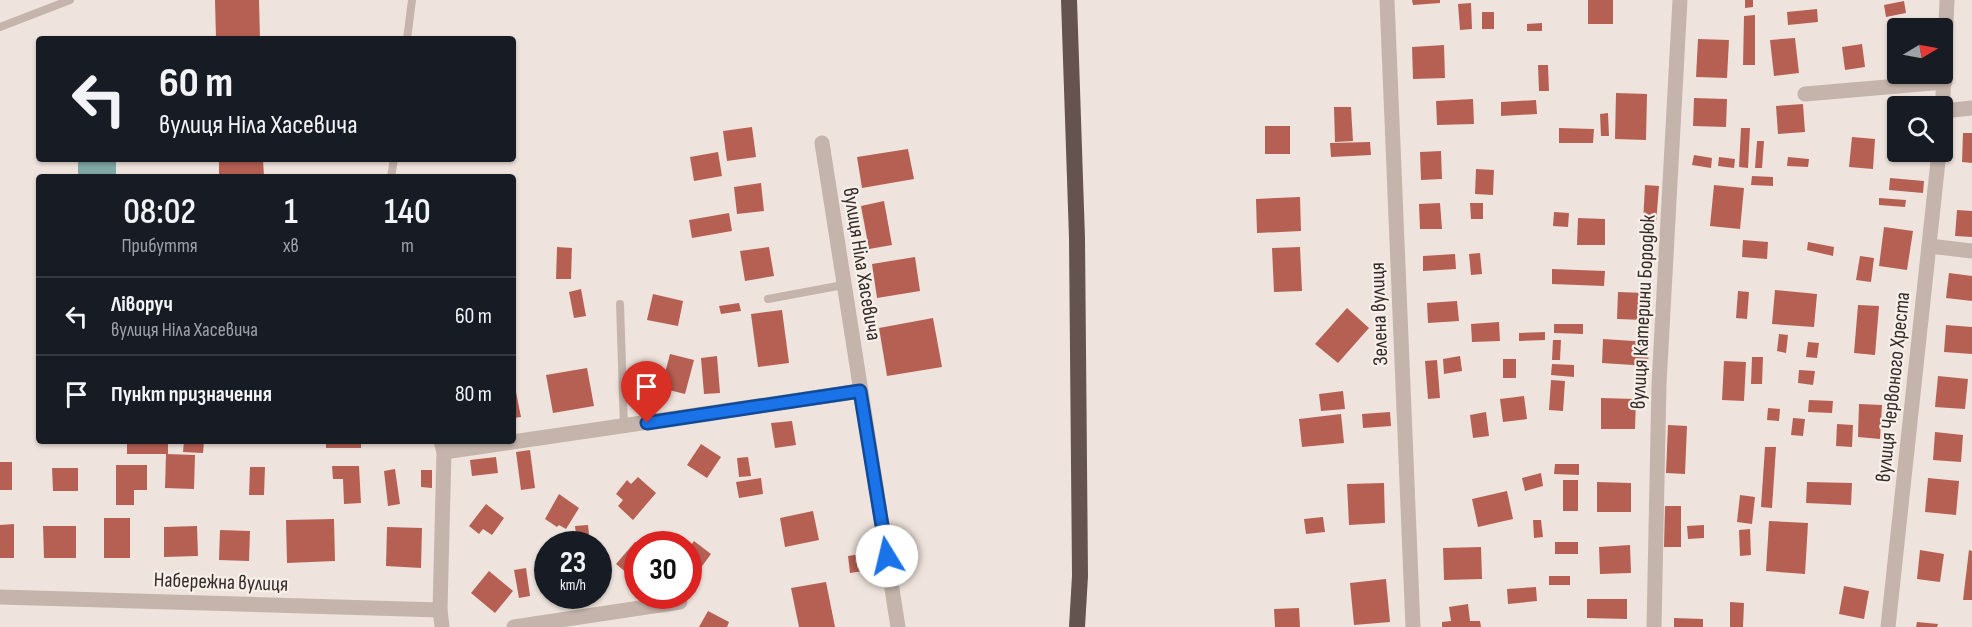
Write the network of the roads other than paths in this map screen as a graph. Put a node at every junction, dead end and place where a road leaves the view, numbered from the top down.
1 (70, 0) edge
2 (412, 0) edge
3 (1069, 0) edge
4 (1387, 0) edge
5 (1680, 0) edge
6 (1947, 0) edge
7 (1947, 18) edge
8 (0, 27) edge
9 (407, 36) edge
10 (1922, 84) edge
11 (1805, 94) dead end
12 (1972, 108) edge
13 (1953, 110) edge
14 (822, 143) dead end
15 (1938, 162) edge
16 (1929, 246) junction
17 (1972, 251) edge
18 (843, 285) junction
19 (768, 299) dead end
20 (620, 304) dead end
21 (860, 391) junction
22 (624, 427) junction
23 (516, 439) edge
24 (469, 444) edge
25 (442, 447) edge
26 (0, 597) edge
27 (634, 609) edge
28 (440, 610) junction
29 (442, 627) edge
30 (514, 627) edge
31 (898, 627) edge
32 (1077, 627) edge
33 (1413, 627) edge
34 (1654, 627) edge
35 (1888, 627) edge

1 - 8 lane
2 - 9 lane
3 - 32 highway
4 - 33 street, Зелена вулиця
5 - 34 street, вулиця Катерини Бородюк
6 - 7 street
10 - 11 street
12 - 13 street
14 - 18 street, вулиця Ніла Хасевича
15 - 16 street, вулиця Червоного Хреста
16 - 17 street
16 - 35 street, вулиця Червоного Хреста
18 - 19 lane
18 - 21 street, вулиця Ніла Хасевича
20 - 22 lane
21 - 22 street
21 - 31 street, вулиця Ніла Хасевича
22 - 23 street
24 - 25 street
25 - 28 street
26 - 28 street, Набережна вулиця
27 - 30 street
28 - 29 street

